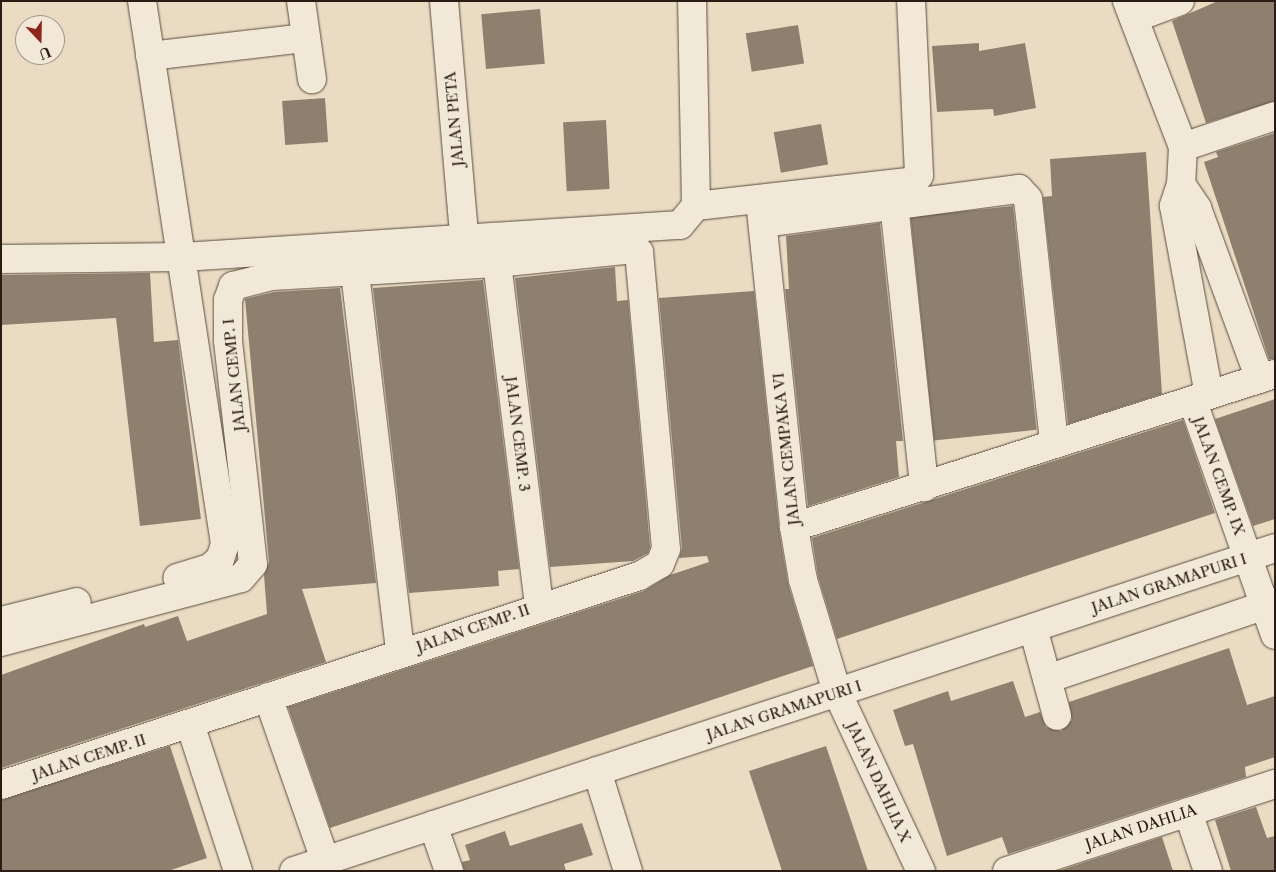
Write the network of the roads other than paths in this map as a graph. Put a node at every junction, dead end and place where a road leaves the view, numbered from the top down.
1 (142, 1) edge
2 (301, 1) edge
3 (444, 1) edge
4 (692, 1) edge
5 (911, 1) edge
6 (1180, 1) edge
7 (1130, 10) edge
8 (306, 38) junction
9 (150, 56) junction
10 (312, 79) dead end
11 (1275, 116) edge
12 (1183, 147) junction
13 (1181, 184) junction
14 (894, 204) junction
15 (696, 206) junction
16 (761, 212) junction
17 (464, 236) junction
18 (183, 256) junction
19 (1, 259) edge
20 (497, 262) junction
21 (642, 268) joint
22 (355, 273) junction
23 (1267, 377) edge
24 (1201, 398) junction
25 (1054, 444) junction
26 (924, 487) junction
27 (794, 527) junction
28 (1275, 548) edge
29 (1249, 557) junction
30 (1270, 603) edge
31 (539, 606) junction
32 (1, 621) edge
33 (1033, 628) junction
34 (1275, 636) edge
35 (1, 642) edge
36 (400, 653) junction
37 (1047, 679) junction
38 (837, 692) junction
39 (268, 697) junction
40 (1057, 716) dead end
41 (190, 724) junction
42 (597, 771) junction
43 (1275, 784) edge
44 (1, 786) edge
45 (1188, 812) junction
46 (433, 825) junction
47 (326, 860) junction
48 (1064, 862) edge
49 (238, 871) edge
50 (294, 871) edge
51 (449, 871) edge
52 (628, 871) edge
53 (921, 871) edge
54 (1007, 871) edge
55 (1208, 871) edge

1 - 9 street
2 - 8 street
3 - 17 street, JALAN PETA
4 - 15 street
5 - 16 street
6 - 7 street
7 - 12 street
8 - 9 street
8 - 10 street
9 - 18 street
11 - 12 street
12 - 13 street, JALAN CEMP. IX
13 - 23 street
13 - 24 street, JALAN CEMP. IX
14 - 16 street
14 - 25 street
14 - 26 street
15 - 16 street
15 - 17 street
16 - 27 street, JALAN CEMPAKA VI
17 - 18 street
18 - 19 street
18 - 32 street
20 - 21 street, JALAN CEMP. I
20 - 22 street, JALAN CEMP. I
20 - 31 street, JALAN CEMP. 3
21 - 31 street, JALAN CEMP. II
22 - 35 street, JALAN CEMP. I
22 - 36 street
23 - 24 street
24 - 25 street
24 - 29 street, JALAN CEMP. IX
25 - 26 street
26 - 27 street
27 - 38 street, JALAN CEMPAKA VI
28 - 29 street, JALAN GRAMAPURI I
29 - 30 street, JALAN CEMP. IX
29 - 33 street, JALAN GRAMAPURI I
30 - 34 street, JALAN CEMP. IX
30 - 37 street
31 - 36 street, JALAN CEMP. II
33 - 37 street
33 - 38 street, JALAN GRAMAPURI I
36 - 39 street, JALAN CEMP. II
37 - 40 street
38 - 42 street, JALAN GRAMAPURI I
38 - 53 street, JALAN DAHLIA X
39 - 41 street, JALAN CEMP. II
39 - 47 street
41 - 44 street, JALAN CEMP. II
41 - 49 street
42 - 46 street, JALAN GRAMAPURI I
42 - 52 street
43 - 45 street, JALAN DAHLIA
45 - 48 street, JALAN DAHLIA
45 - 55 street
46 - 47 street, JALAN GRAMAPURI I
46 - 51 street
47 - 50 street, JALAN GRAMAPURI I
48 - 54 street, JALAN DAHLIA

